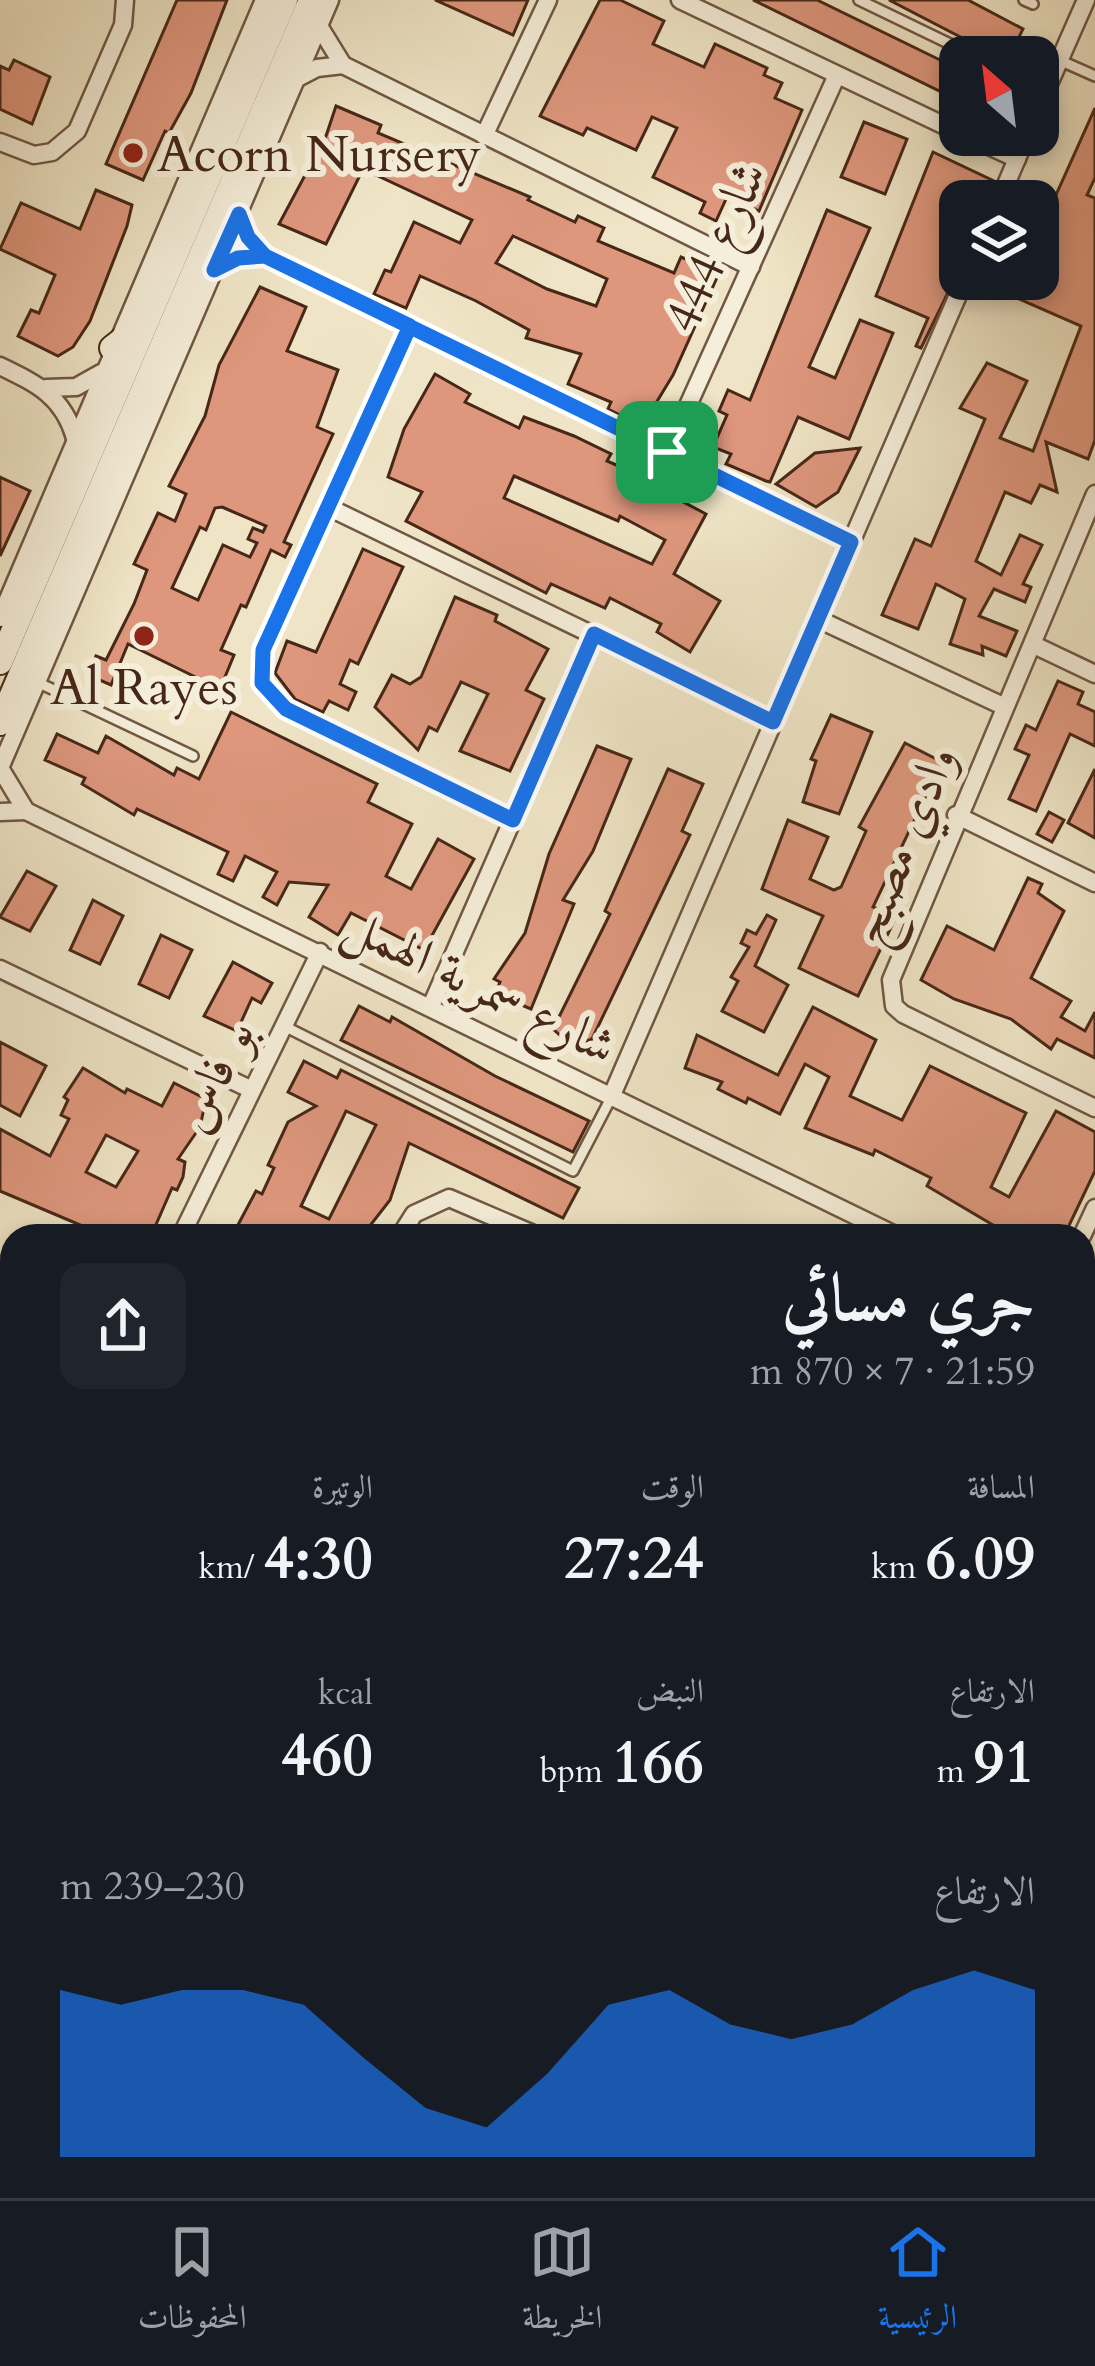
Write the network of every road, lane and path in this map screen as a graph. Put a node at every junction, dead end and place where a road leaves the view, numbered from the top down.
1 (125, 0) edge
2 (264, 0) edge
3 (285, 0) edge
4 (311, 0) edge
5 (330, 0) edge
6 (548, 0) edge
7 (680, 0) edge
8 (860, 0) edge
9 (1086, 0) edge
10 (319, 26) junction
11 (939, 38) edge
12 (1059, 60) joint
13 (343, 65) junction
14 (837, 75) junction
15 (1095, 76) edge
16 (294, 80) junction
17 (256, 123) junction
18 (939, 123) edge
19 (484, 136) junction
20 (0, 142) edge
21 (1011, 156) edge
22 (1018, 156) edge
23 (1017, 159) junction
24 (1008, 180) edge
25 (254, 181) junction
26 (239, 214) junction
27 (265, 256) junction
28 (751, 267) junction
29 (214, 270) junction
30 (956, 300) edge
31 (146, 322) junction
32 (410, 326) junction
33 (108, 360) junction
34 (0, 366) edge
35 (46, 388) junction
36 (75, 438) junction
37 (667, 452) junction
38 (1095, 494) edge
39 (328, 507) junction
40 (851, 542) junction
41 (0, 618) edge
42 (820, 620) junction
43 (594, 634) junction
44 (1034, 645) junction
45 (0, 662) edge
46 (1095, 674) edge
47 (37, 682) junction
48 (1003, 706) junction
49 (773, 722) junction
50 (0, 723) edge
51 (193, 756) dead end
52 (0, 768) edge
53 (26, 811) junction
54 (0, 812) edge
55 (956, 815) junction
56 (513, 820) junction
57 (1095, 883) edge
58 (320, 952) junction
59 (0, 969) edge
60 (431, 1006) junction
61 (284, 1026) junction
62 (252, 1090) junction
63 (612, 1094) junction
64 (1095, 1108) edge
65 (187, 1224) edge
66 (408, 1224) edge
67 (510, 1224) edge
68 (873, 1224) edge

1 - 20 street
2 - 33 street
3 - 31 street
4 - 17 street
5 - 10 street
6 - 19 street
7 - 14 street
8 - 11 lane
9 - 12 street
10 - 13 street
10 - 16 street
12 - 15 lane
13 - 16 street
13 - 19 street
14 - 18 street
14 - 28 street, شارع 444
16 - 25 street
17 - 25 street
17 - 50 street
19 - 28 street
21 - 23 street
22 - 23 street
23 - 24 street
25 - 26 street
26 - 27 street
26 - 29 street
27 - 29 street
27 - 32 street
28 - 37 street, شارع 444
29 - 47 street
30 - 40 street
31 - 33 street
31 - 45 street
32 - 37 street
32 - 39 street
33 - 35 street
33 - 36 street
34 - 35 street
35 - 36 street
36 - 41 street
37 - 40 street
38 - 44 street, وادي مصبح
39 - 43 street
39 - 56 street
40 - 42 street
42 - 48 street, وادي مصبح
42 - 49 street
43 - 49 street
43 - 56 street
44 - 46 street
44 - 48 street, وادي مصبح
47 - 51 lane
47 - 52 street
48 - 55 street, وادي مصبح
49 - 63 street
52 - 53 street
53 - 54 street, شارع سمرية الهمل
53 - 58 street, شارع سمرية الهمل
55 - 57 street
55 - 64 street, وادي مصبح
56 - 60 street
58 - 60 street, شارع سمرية الهمل
58 - 61 street, بو فاس
59 - 62 street
60 - 63 street, شارع سمرية الهمل
61 - 62 street, بو فاس
61 - 63 lane
62 - 65 street, بو فاس
63 - 68 street, شارع سمرية الهمل
66 - 67 street

